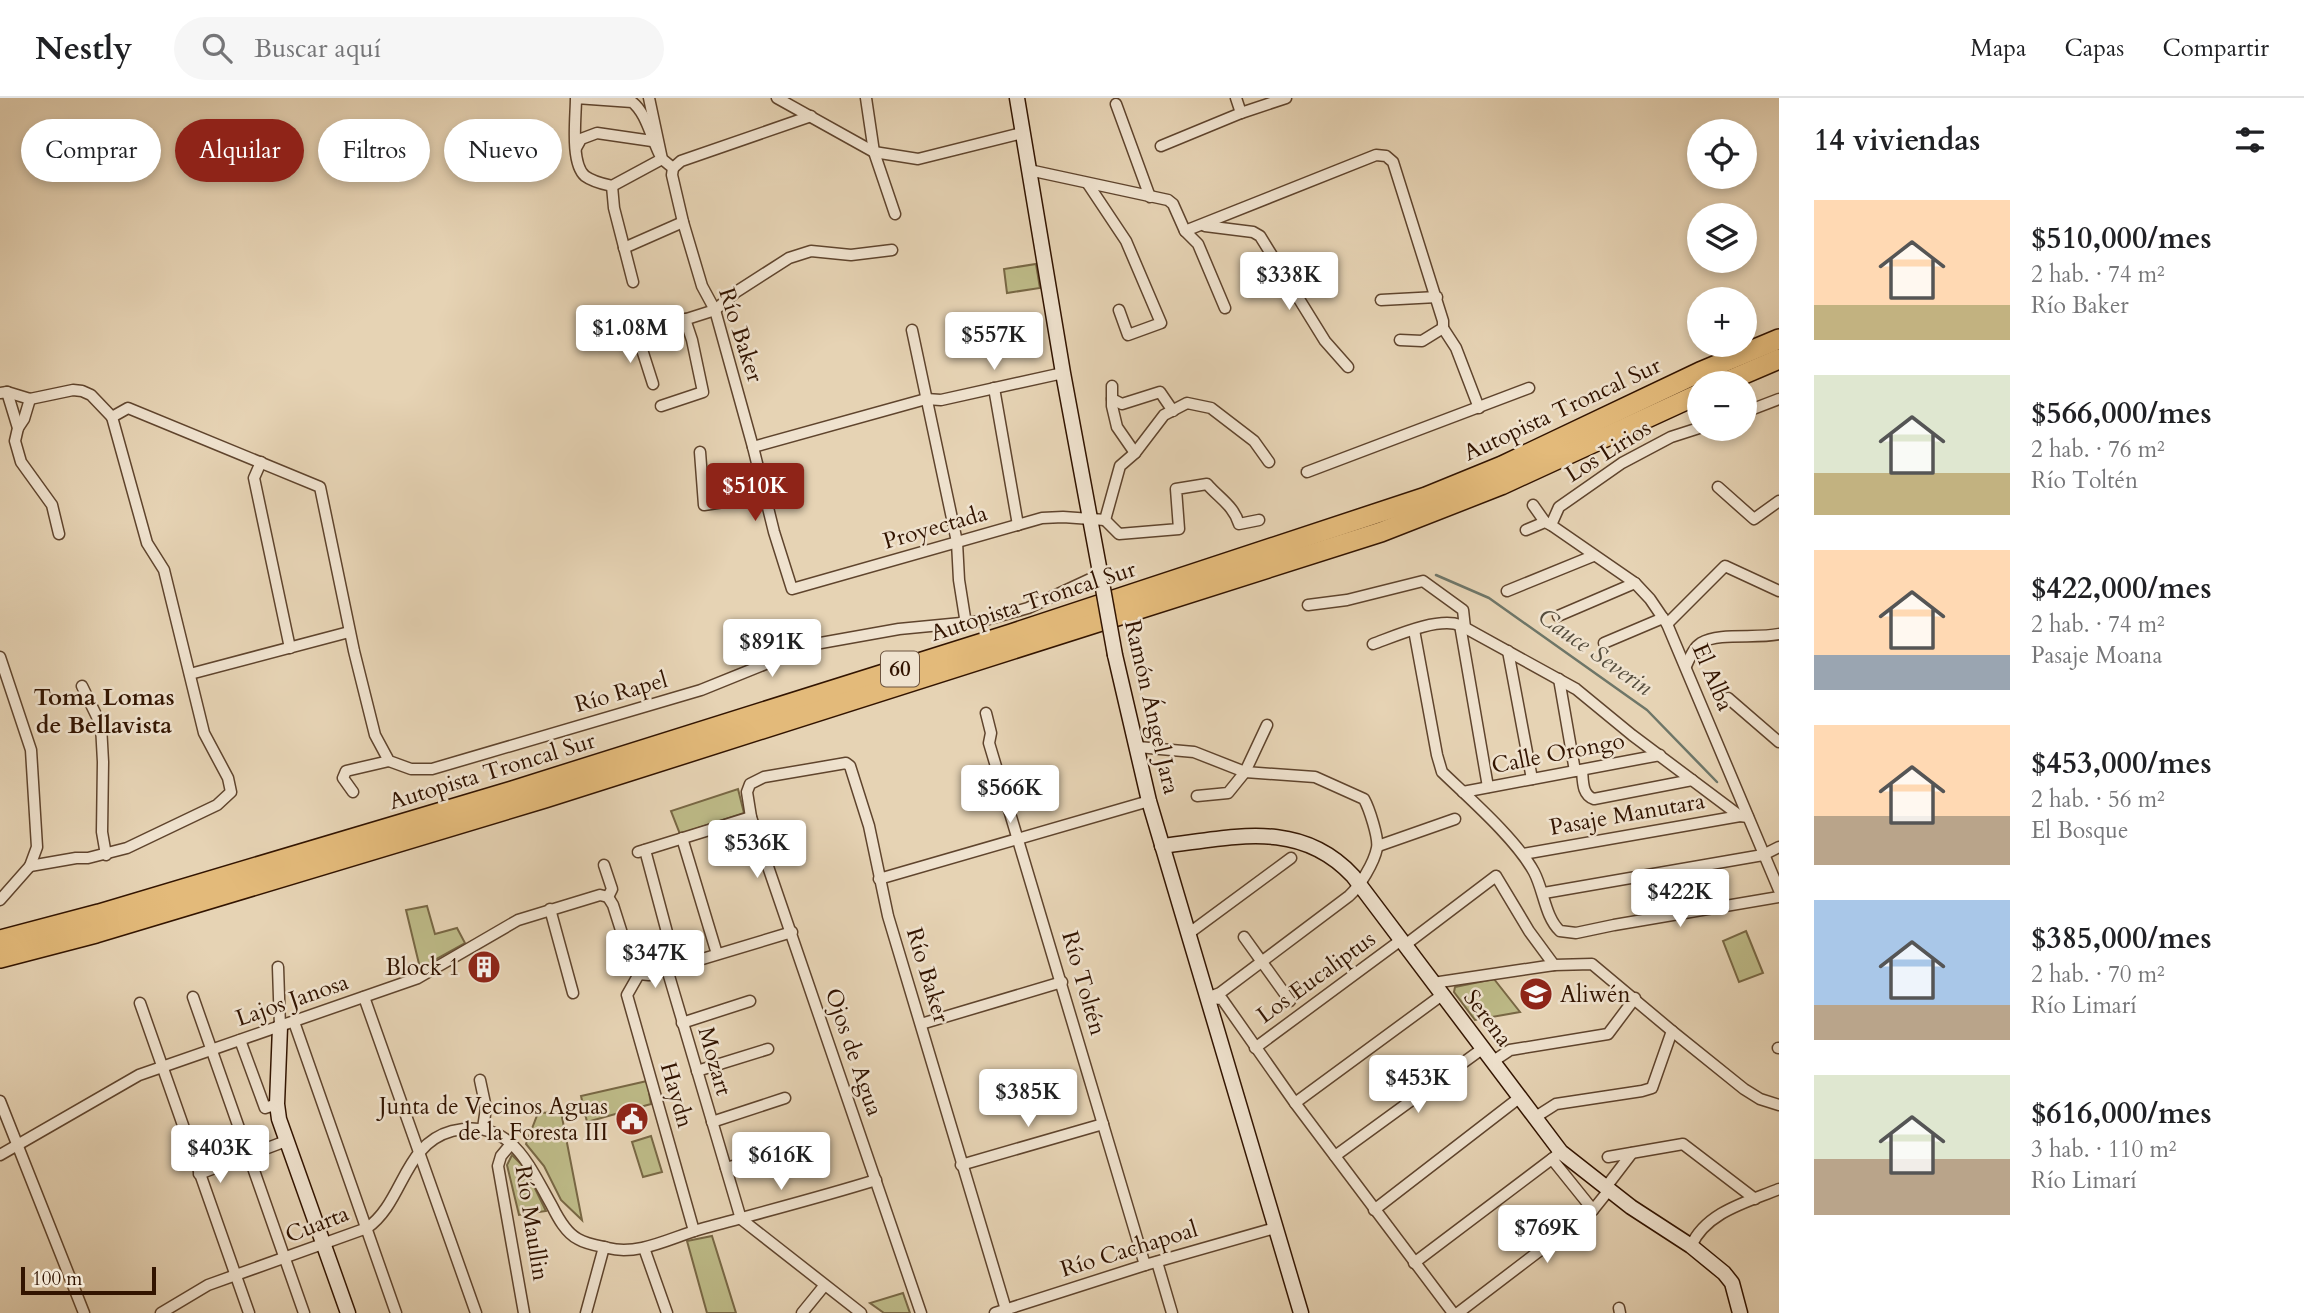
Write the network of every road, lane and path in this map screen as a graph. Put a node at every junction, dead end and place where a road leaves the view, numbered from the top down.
1 (576, 98) edge
2 (649, 98) edge
3 (778, 98) edge
4 (866, 98) edge
5 (1017, 98) edge
6 (1236, 98) edge
7 (1286, 98) edge
8 (1116, 104) dead end
9 (1241, 113) junction
10 (811, 116) junction
11 (1022, 133) junction
12 (652, 141) junction
13 (1161, 146) dead end
14 (576, 149) junction
15 (874, 152) junction
16 (662, 159) junction
17 (673, 168) junction
18 (1029, 170) junction
19 (1088, 184) junction
20 (612, 186) junction
21 (1150, 197) junction
22 (895, 214) dead end
23 (683, 222) junction
24 (1204, 225) junction
25 (1185, 231) junction
26 (624, 248) junction
27 (892, 250) dead end
28 (633, 282) dead end
29 (1437, 297) junction
30 (1381, 300) dead end
31 (1225, 308) dead end
32 (715, 310) junction
33 (1119, 310) dead end
34 (685, 319) junction
35 (1443, 328) junction
36 (912, 330) dead end
37 (638, 337) junction
38 (1779, 339) edge
39 (1400, 340) dead end
40 (621, 343) dead end
41 (1779, 359) edge
42 (1348, 366) dead end
43 (1751, 371) edge
44 (1063, 373) junction
45 (653, 384) dead end
46 (1112, 386) dead end
47 (994, 388) junction
48 (1529, 388) dead end
49 (4, 393) edge
50 (30, 399) junction
51 (926, 399) junction
52 (1112, 399) junction
53 (1779, 399) edge
54 (1687, 400) edge
55 (661, 406) dead end
56 (1757, 407) edge
57 (1479, 408) junction
58 (1173, 411) junction
59 (112, 416) junction
60 (18, 428) junction
61 (1687, 432) edge
62 (753, 447) junction
63 (699, 452) dead end
64 (1135, 453) junction
65 (261, 462) junction
66 (1269, 462) dead end
67 (1307, 472) dead end
68 (1718, 487) dead end
69 (765, 496) junction
70 (1779, 501) edge
71 (1533, 505) dead end
72 (1098, 519) junction
73 (1259, 520) dead end
74 (1548, 524) junction
75 (1018, 526) junction
76 (1526, 530) dead end
77 (59, 534) dead end
78 (957, 542) junction
79 (1593, 556) junction
80 (1102, 578) junction
81 (1635, 583) junction
82 (792, 589) joint
83 (1507, 591) dead end
84 (1779, 591) edge
85 (1308, 606) dead end
86 (1558, 616) dead end
87 (1665, 621) junction
88 (966, 624) junction
89 (1462, 627) junction
90 (1414, 630) junction
91 (349, 632) junction
92 (1779, 634) edge
93 (1604, 643) dead end
94 (1373, 644) dead end
95 (290, 648) junction
96 (1508, 651) junction
97 (0, 657) edge
98 (1686, 666) junction
99 (190, 674) junction
100 (1559, 679) junction
101 (82, 685) dead end
102 (1728, 698) dead end
103 (986, 713) dead end
104 (1267, 725) dead end
105 (1779, 742) edge
106 (1138, 747) junction
107 (1660, 755) junction
108 (389, 761) junction
109 (1578, 770) junction
110 (1245, 772) junction
111 (1532, 779) junction
112 (1692, 780) junction
113 (1488, 787) junction
114 (353, 792) dead end
115 (1463, 792) junction
116 (1197, 796) dead end
117 (1149, 801) junction
118 (748, 803) joint
119 (1744, 816) junction
120 (751, 817) junction
121 (1455, 819) dead end
122 (682, 838) junction
123 (1019, 838) junction
124 (1162, 846) junction
125 (1378, 846) junction
126 (1779, 847) edge
127 (1522, 854) junction
128 (106, 855) junction
129 (1763, 855) junction
130 (1291, 858) dead end
131 (604, 865) dead end
132 (30, 866) junction
133 (879, 879) junction
134 (1360, 885) junction
135 (1779, 890) edge
136 (1544, 893) junction
137 (608, 897) junction
138 (1779, 897) edge
139 (0, 900) edge
140 (550, 909) junction
141 (792, 932) junction
142 (1188, 934) junction
143 (1244, 937) dead end
144 (0, 940) edge
145 (1403, 943) junction
146 (717, 954) junction
147 (0, 958) edge
148 (1260, 961) junction
149 (1554, 965) junction
150 (278, 967) dead end
151 (672, 968) junction
152 (639, 974) junction
153 (1062, 982) junction
154 (1438, 989) junction
155 (573, 993) dead end
156 (193, 997) dead end
157 (364, 997) junction
158 (1207, 998) junction
159 (1635, 998) junction
160 (750, 1001) dead end
161 (1290, 1001) dead end
162 (140, 1003) dead end
163 (682, 1023) junction
164 (921, 1024) junction
165 (287, 1025) junction
166 (1672, 1031) junction
167 (240, 1040) junction
168 (1255, 1048) junction
169 (768, 1049) dead end
170 (1482, 1049) junction
171 (211, 1051) junction
172 (1492, 1062) junction
173 (162, 1068) junction
174 (697, 1071) junction
175 (480, 1080) dead end
176 (785, 1098) dead end
177 (1519, 1098) junction
178 (0, 1101) edge
179 (1294, 1103) junction
180 (277, 1104) junction
181 (1779, 1105) edge
182 (1534, 1118) junction
183 (712, 1122) junction
184 (1103, 1124) junction
185 (484, 1128) junction
186 (286, 1141) junction
187 (511, 1144) junction
188 (18, 1146) junction
189 (800, 1147) dead end
190 (420, 1151) junction
191 (1632, 1153) junction
192 (0, 1155) edge
193 (248, 1155) junction
194 (1335, 1156) junction
195 (1557, 1156) junction
196 (1608, 1157) dead end
197 (961, 1165) junction
198 (726, 1168) junction
199 (199, 1174) junction
200 (876, 1180) junction
201 (1607, 1189) junction
202 (1779, 1189) edge
203 (1755, 1199) junction
204 (1374, 1210) junction
205 (1594, 1210) junction
206 (741, 1219) junction
207 (367, 1228) junction
208 (1275, 1228) junction
209 (694, 1231) junction
210 (323, 1245) junction
211 (1691, 1246) junction
212 (604, 1247) junction
213 (644, 1248) junction
214 (285, 1259) junction
215 (1157, 1262) junction
216 (1414, 1263) junction
217 (1145, 1265) junction
218 (236, 1276) junction
219 (824, 1286) junction
220 (1002, 1312) edge
221 (84, 1313) edge
222 (161, 1313) edge
223 (248, 1313) edge
224 (304, 1313) edge
225 (348, 1313) edge
226 (396, 1313) edge
227 (476, 1313) edge
228 (524, 1313) edge
229 (586, 1313) edge
230 (667, 1313) edge
231 (802, 1313) edge
232 (861, 1313) edge
233 (921, 1313) edge
234 (1172, 1313) edge
235 (1301, 1313) edge
236 (1453, 1313) edge
237 (1458, 1313) edge
238 (1740, 1313) edge

1 - 12 street
1 - 14 street
2 - 16 street
3 - 10 street
4 - 15 street
5 - 11 main road, Ramón Ángel Jara
6 - 9 street
7 - 9 street
8 - 21 street
9 - 13 street
10 - 15 street
10 - 17 street
11 - 15 street
11 - 18 main road, Ramón Ángel Jara
12 - 14 street
12 - 16 street
14 - 20 street
15 - 22 street
16 - 17 street
16 - 20 street
17 - 23 street, Río Baker
18 - 19 street
18 - 44 main road, Ramón Ángel Jara
19 - 21 street
19 - 33 street
20 - 26 street
21 - 25 street
23 - 26 street
23 - 32 street, Río Baker
24 - 25 street
24 - 29 street
24 - 42 street
25 - 31 street
26 - 28 street
27 - 32 street
29 - 30 street
29 - 35 street
32 - 34 street
32 - 62 street, Río Baker
34 - 37 street
34 - 55 street
35 - 39 street
35 - 57 street
36 - 51 street
37 - 40 street
37 - 45 street
38 - 144 highway, Autopista Troncal Sur / 60
41 - 43 highway
44 - 47 street
44 - 72 main road, Ramón Ángel Jara
46 - 52 street
47 - 51 street
47 - 75 street
48 - 57 street
49 - 50 street
49 - 60 street
50 - 59 street
50 - 60 street
51 - 62 street
51 - 78 street
52 - 58 street
52 - 64 street
53 - 56 street
54 - 147 highway, Autopista Troncal Sur / 60
57 - 67 street
58 - 64 street
58 - 66 street
59 - 65 street
59 - 99 street
60 - 77 street
61 - 74 street, Los Lirios
62 - 69 street, Río Baker
63 - 69 street
64 - 72 street
65 - 91 street
65 - 95 street
68 - 70 street
69 - 82 street, Río Baker
71 - 74 street, El Alba
72 - 73 street
72 - 75 street, Proyectada
72 - 80 main road, Ramón Ángel Jara
74 - 76 street
74 - 79 street, El Alba
75 - 78 street, Proyectada
78 - 82 street, Proyectada
78 - 88 street
79 - 81 street, El Alba
79 - 83 street
80 - 88 street, Río Rapel
80 - 106 main road, Ramón Ángel Jara, bridge
81 - 86 street
81 - 87 street, El Alba
84 - 87 street
85 - 89 street
87 - 93 street
87 - 98 street, El Alba
88 - 108 street, Río Rapel
89 - 90 street
89 - 96 street
89 - 113 street
90 - 94 street
90 - 115 street
91 - 95 street
91 - 108 street
92 - 98 street
95 - 99 street
96 - 100 street
96 - 111 street
97 - 132 street
98 - 119 street, El Alba
99 - 128 street
100 - 107 street
100 - 109 street
101 - 128 street
102 - 105 street
103 - 123 street, Río Toltén
104 - 110 street
106 - 110 street
106 - 117 main road, Ramón Ángel Jara
107 - 109 street, Calle Orongo
107 - 112 street
108 - 114 street
109 - 111 street, Calle Orongo
109 - 112 street
110 - 116 street
110 - 125 street
111 - 113 street, Calle Orongo
112 - 119 street
113 - 115 street, Calle Orongo
115 - 127 street
117 - 123 street
117 - 124 main road, Ramón Ángel Jara
118 - 120 street, Ojos de Agua
118 - 133 street, Río Baker
119 - 127 street, Pasaje Manutara
119 - 129 street, El Alba
120 - 122 street
120 - 141 street, Ojos de Agua
121 - 125 street
122 - 146 street
122 - 151 street, Mozart
123 - 133 street
123 - 153 street, Río Toltén
124 - 134 main road, Serena
124 - 142 main road, Ramón Ángel Jara
125 - 134 street
126 - 129 street
127 - 136 street
128 - 132 street
129 - 135 street, El Alba
129 - 136 street
130 - 142 street
131 - 137 street
132 - 139 street
133 - 164 street, Río Baker
134 - 145 main road, Serena
134 - 148 street
136 - 138 street
137 - 140 street, Lajos Janosa
137 - 152 street
140 - 155 street
140 - 157 street, Lajos Janosa
141 - 146 street
141 - 200 street, Ojos de Agua
142 - 158 main road, Ramón Ángel Jara
143 - 148 street
145 - 149 street, Los Eucaliptus
145 - 154 main road, Serena
145 - 168 street, Los Eucaliptus
146 - 151 street
148 - 158 street
148 - 161 street
149 - 154 street
149 - 159 street
150 - 165 street
151 - 152 street
151 - 163 street, Mozart
152 - 209 street, Haydn
153 - 164 street
153 - 184 street, Río Toltén
154 - 170 main road, Serena
154 - 179 street
156 - 171 street
157 - 165 street, Lajos Janosa
157 - 190 street
158 - 168 street
158 - 208 main road, Ramón Ángel Jara
159 - 166 street
159 - 172 street
160 - 163 street
162 - 173 street
163 - 174 street, Mozart
164 - 197 street, Río Baker
165 - 167 street, Lajos Janosa
165 - 180 main road
165 - 207 street
166 - 181 street
166 - 182 street
167 - 171 street, Lajos Janosa
167 - 180 street
168 - 179 street
169 - 174 street
170 - 172 main road, Serena
170 - 194 street
171 - 173 street, Lajos Janosa
171 - 193 street
172 - 177 main road, Serena
173 - 188 street, Lajos Janosa
173 - 199 street
174 - 183 street, Mozart
175 - 185 street
176 - 183 street
177 - 182 main road, Serena
177 - 204 street
178 - 188 street
179 - 194 street
180 - 186 main road
182 - 195 main road, Serena
183 - 198 street, Mozart
184 - 197 street
184 - 217 street, Río Toltén
185 - 187 street
185 - 190 street, Cuarta
186 - 193 street
186 - 210 main road
187 - 212 street
187 - 228 street, Río Maullin
188 - 192 street, Lajos Janosa
188 - 221 street
189 - 198 street
190 - 207 street, Cuarta
190 - 227 street
191 - 196 street
191 - 201 street
191 - 203 street
193 - 199 street
193 - 214 street
194 - 204 street
195 - 201 main road, Serena
195 - 205 street, Serena
195 - 216 street
197 - 220 street, Río Baker
198 - 206 street, Mozart
199 - 218 street
200 - 206 street
200 - 233 street, Ojos de Agua
201 - 205 street
201 - 211 main road, Serena
202 - 203 street
203 - 211 street
204 - 216 street
205 - 237 street
206 - 209 street
206 - 219 street
207 - 210 street, Cuarta
207 - 226 street
208 - 215 street, Río Cachapoal
208 - 235 main road, Ramón Ángel Jara
209 - 213 street
210 - 214 street, Cuarta
210 - 225 main road
211 - 238 main road, Serena
212 - 213 street
212 - 229 street
213 - 230 street
214 - 218 street, Cuarta
214 - 224 street
215 - 217 street, Río Cachapoal
215 - 234 street
216 - 236 street
217 - 220 street, Río Cachapoal
218 - 222 street, Cuarta
218 - 223 street
219 - 231 street
219 - 232 street

